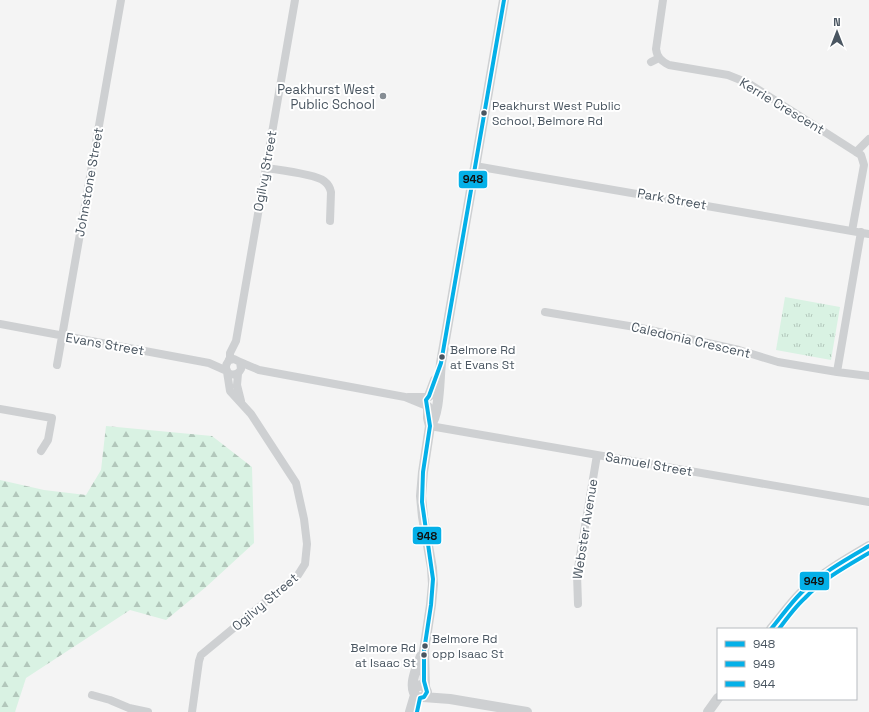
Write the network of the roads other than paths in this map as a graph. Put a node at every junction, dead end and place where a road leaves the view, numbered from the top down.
1 (121, 0) edge
2 (295, 0) edge
3 (504, 0) edge
4 (663, 0) edge
5 (659, 58) junction
6 (651, 62) dead end
7 (869, 139) edge
8 (856, 152) junction
9 (475, 166) junction
10 (266, 168) junction
11 (330, 221) dead end
12 (852, 231) junction
13 (865, 233) edge
14 (545, 312) dead end
15 (0, 324) edge
16 (62, 336) junction
17 (236, 341) junction
18 (229, 361) junction
19 (239, 361) junction
20 (209, 363) junction
21 (57, 365) dead end
22 (259, 370) junction
23 (227, 371) junction
24 (837, 372) junction
25 (239, 373) junction
26 (869, 376) edge
27 (242, 402) junction
28 (431, 402) junction
29 (0, 409) edge
30 (430, 426) junction
31 (41, 451) dead end
32 (597, 455) junction
33 (869, 502) edge
34 (869, 546) edge
35 (578, 604) dead end
36 (772, 628) edge
37 (420, 693) junction
38 (92, 695) dead end
39 (717, 699) edge
40 (514, 711) edge
41 (148, 712) edge
42 (192, 712) edge
43 (410, 712) edge
44 (417, 712) edge
45 (527, 712) edge
46 (708, 712) edge

1 - 16 street, Johnstone Street
2 - 10 street, Ogilvy Street
3 - 9 street
4 - 5 street
5 - 6 street
5 - 8 street, Kerrie Crescent
7 - 8 street
8 - 12 street
9 - 12 street, Park Street
9 - 28 street
10 - 11 street
10 - 17 street, Ogilvy Street
12 - 13 street, Park Street
13 - 24 street
14 - 24 street, Caledonia Crescent
15 - 16 street, Evans Street
16 - 20 street, Evans Street
16 - 21 street, Johnstone Street
17 - 18 street, Ogilvy Street
17 - 19 street, Ogilvy Street
18 - 19 street
18 - 20 street, Evans Street
18 - 23 street
19 - 22 street
19 - 25 street
20 - 23 street, Evans Street
22 - 25 street
22 - 28 street
23 - 25 street
23 - 27 street, Ogilvy Street
24 - 26 street, Caledonia Crescent
25 - 27 street, Ogilvy Street
27 - 42 street, Ogilvy Street
28 - 30 street
29 - 31 street
30 - 32 street, Samuel Street
30 - 37 street
32 - 33 street, Samuel Street
32 - 35 street, Webster Avenue
34 - 36 street
37 - 40 street
37 - 43 street
37 - 44 street
38 - 41 street
39 - 46 street
40 - 45 street

